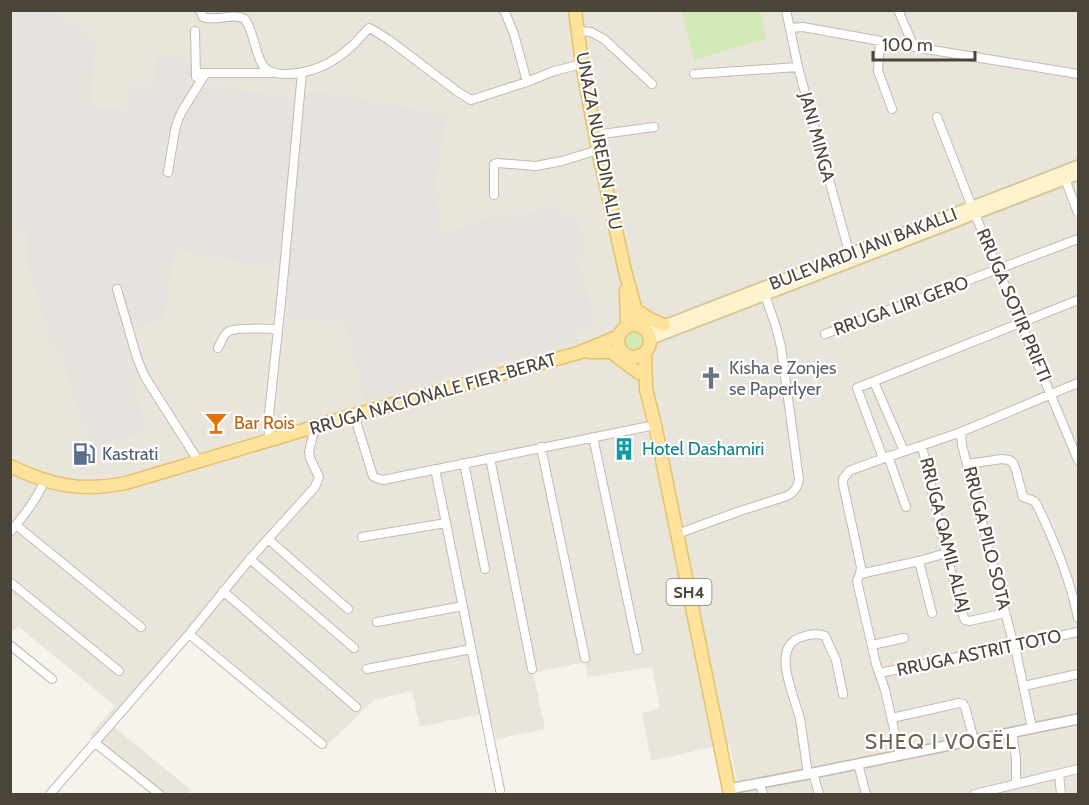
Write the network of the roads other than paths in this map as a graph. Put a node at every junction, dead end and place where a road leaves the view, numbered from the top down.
1 (200, 10) edge
2 (504, 10) edge
3 (575, 10) edge
4 (786, 10) edge
5 (898, 10) edge
6 (250, 12) edge
7 (245, 19) junction
8 (790, 28) junction
9 (195, 31) dead end
10 (578, 31) junction
11 (880, 41) junction
12 (914, 47) junction
13 (582, 64) junction
14 (798, 67) junction
15 (302, 72) junction
16 (196, 73) junction
17 (206, 73) junction
18 (273, 73) junction
19 (694, 74) dead end
20 (1078, 74) edge
21 (527, 82) junction
22 (652, 84) dead end
23 (196, 89) junction
24 (892, 109) dead end
25 (937, 117) dead end
26 (654, 127) dead end
27 (595, 135) junction
28 (598, 150) junction
29 (1078, 166) edge
30 (168, 172) dead end
31 (1078, 174) edge
32 (1065, 179) junction
33 (494, 195) dead end
34 (973, 210) junction
35 (1078, 213) edge
36 (1078, 239) edge
37 (851, 259) junction
38 (999, 270) junction
39 (625, 271) junction
40 (117, 289) dead end
41 (765, 295) junction
42 (1078, 300) edge
43 (636, 310) junction
44 (1021, 323) junction
45 (664, 326) junction
46 (278, 330) junction
47 (623, 331) junction
48 (646, 332) junction
49 (825, 334) dead end
50 (218, 348) dead end
51 (607, 352) junction
52 (578, 353) junction
53 (645, 354) junction
54 (627, 355) junction
55 (639, 373) junction
56 (874, 382) junction
57 (1078, 383) edge
58 (646, 389) junction
59 (1051, 394) junction
60 (354, 416) junction
61 (655, 425) junction
62 (315, 427) junction
63 (961, 432) junction
64 (593, 437) junction
65 (271, 441) junction
66 (922, 446) junction
67 (541, 447) junction
68 (904, 451) junction
69 (886, 457) junction
70 (490, 458) junction
71 (1078, 460) edge
72 (199, 462) junction
73 (464, 463) junction
74 (968, 464) junction
75 (10, 466) edge
76 (435, 469) junction
77 (45, 480) junction
78 (906, 507) dead end
79 (446, 523) junction
80 (16, 525) junction
81 (10, 532) edge
82 (677, 534) junction
83 (362, 537) dead end
84 (268, 539) junction
85 (946, 553) junction
86 (250, 559) junction
87 (919, 561) junction
88 (485, 569) dead end
89 (860, 574) junction
90 (10, 582) edge
91 (223, 591) junction
92 (463, 606) junction
93 (348, 609) dead end
94 (932, 613) dead end
95 (1005, 613) junction
96 (1078, 618) edge
97 (377, 622) dead end
98 (141, 627) dead end
99 (1078, 632) edge
100 (189, 634) junction
101 (904, 638) dead end
102 (10, 645) edge
103 (872, 645) junction
104 (1014, 645) junction
105 (354, 648) dead end
106 (471, 649) junction
107 (638, 650) dead end
108 (585, 658) dead end
109 (367, 669) dead end
110 (532, 669) dead end
111 (119, 671) dead end
112 (880, 674) junction
113 (1078, 674) edge
114 (52, 679) dead end
115 (1024, 686) junction
116 (843, 694) dead end
117 (356, 707) dead end
118 (892, 718) junction
119 (1078, 719) edge
120 (1032, 728) junction
121 (1012, 732) junction
122 (974, 740) junction
123 (94, 742) junction
124 (322, 744) dead end
125 (900, 755) junction
126 (858, 764) junction
127 (1078, 770) edge
128 (810, 774) junction
129 (1059, 774) junction
130 (760, 784) junction
131 (1016, 784) junction
132 (500, 790) dead end
133 (730, 792) edge
134 (50, 795) edge
135 (159, 795) edge
136 (763, 795) edge
137 (819, 795) edge
138 (866, 795) edge
139 (975, 795) edge
140 (1062, 795) edge

1 - 7 street
2 - 21 street
3 - 10 main road, UNAZA NUREDIN ALIU / SH4
4 - 8 street, JANI MINGA
5 - 12 street
6 - 7 street
7 - 18 street
8 - 11 street
8 - 14 street, JANI MINGA
9 - 16 street
10 - 13 main road, UNAZA NUREDIN ALIU / SH4
10 - 22 street
11 - 12 street
11 - 24 street
12 - 20 street
13 - 21 street
13 - 27 main road, UNAZA NUREDIN ALIU / SH4
14 - 19 street
14 - 37 street, JANI MINGA
15 - 18 street
15 - 21 street
15 - 46 street
16 - 17 street
16 - 23 street
17 - 18 street
17 - 23 street
23 - 30 street
25 - 34 street, RRUGA SOTIR PRIFTI
26 - 27 street
27 - 28 main road, UNAZA NUREDIN ALIU / SH4
28 - 33 street
28 - 39 main road, UNAZA NUREDIN ALIU / SH4
29 - 34 main road, BULEVARDI JANI BAKALLI
31 - 32 main road, BULEVARDI JANI BAKALLI
32 - 34 main road, BULEVARDI JANI BAKALLI
32 - 35 street
34 - 37 main road, BULEVARDI JANI BAKALLI
34 - 38 street, RRUGA SOTIR PRIFTI
36 - 38 street, RRUGA LIRI GERO
37 - 41 main road, BULEVARDI JANI BAKALLI
37 - 45 main road, BULEVARDI JANI BAKALLI
38 - 44 street, RRUGA SOTIR PRIFTI
38 - 49 street, RRUGA LIRI GERO
39 - 43 main road, UNAZA NUREDIN ALIU / SH4
39 - 47 main road, UNAZA NUREDIN ALIU / SH4
40 - 72 street
41 - 48 main road, BULEVARDI JANI BAKALLI
41 - 82 street
42 - 44 street
43 - 45 main road
43 - 48 main road, UNAZA NUREDIN ALIU / SH4
44 - 56 street
44 - 59 street, RRUGA SOTIR PRIFTI
45 - 48 main road, BULEVARDI JANI BAKALLI
46 - 50 street
46 - 65 street
47 - 48 main road
47 - 52 main road, RRUGA NACIONALE FIER-BERAT
47 - 54 main road, SH4
48 - 53 main road, SH4
51 - 52 main road, RRUGA NACIONALE FIER-BERAT
51 - 54 main road, RRUGA NACIONALE FIER-BERAT
51 - 55 main road
52 - 60 main road, RRUGA NACIONALE FIER-BERAT
53 - 54 main road
53 - 58 main road, SH4
54 - 55 main road, SH4
55 - 58 main road, SH4
56 - 68 street
56 - 69 street
57 - 59 street
58 - 61 main road, SH4
59 - 63 street
59 - 71 street, RRUGA SOTIR PRIFTI
60 - 62 main road, RRUGA NACIONALE FIER-BERAT
60 - 76 street
61 - 64 street
61 - 82 main road, SH4
62 - 65 main road, RRUGA NACIONALE FIER-BERAT
62 - 84 street
63 - 66 street
63 - 74 street, RRUGA PILO SOTA
64 - 67 street
64 - 107 street
65 - 72 main road, RRUGA NACIONALE FIER-BERAT
66 - 68 street
66 - 85 street, RRUGA QAMIL ALIAJ
67 - 70 street
67 - 108 street
68 - 69 street
69 - 78 street
69 - 89 street
70 - 73 street
70 - 110 street
72 - 77 main road, RRUGA NACIONALE FIER-BERAT
73 - 76 street
73 - 88 street
74 - 95 street, RRUGA PILO SOTA
74 - 96 street
75 - 77 main road, RRUGA NACIONALE FIER-BERAT
76 - 79 street
77 - 80 street
79 - 83 street
79 - 92 street
80 - 81 street
80 - 98 street
82 - 133 main road, SH4
84 - 86 street
84 - 93 street
85 - 87 street
85 - 95 street, RRUGA QAMIL ALIAJ
86 - 91 street
86 - 105 street
87 - 89 street
87 - 94 street
89 - 103 street
90 - 111 street
91 - 100 street
91 - 117 street
92 - 97 street
92 - 106 street
95 - 104 street, RRUGA PILO SOTA
99 - 104 street, RRUGA ASTRIT TOTO
100 - 123 street
100 - 124 street
101 - 103 street
102 - 114 street
103 - 112 street
104 - 112 street, RRUGA ASTRIT TOTO
104 - 115 street, RRUGA PILO SOTA
106 - 109 street
106 - 132 street
112 - 118 street
113 - 115 street
115 - 120 street, RRUGA PILO SOTA
116 - 128 street
118 - 122 street
118 - 125 street
119 - 120 street
120 - 121 street
121 - 122 street
121 - 131 street
122 - 125 street
123 - 134 street
123 - 135 street
125 - 126 street
126 - 128 street
126 - 138 street
127 - 129 street
128 - 130 street
128 - 137 street
129 - 131 street
129 - 140 street
130 - 133 street
130 - 136 street
131 - 139 street

